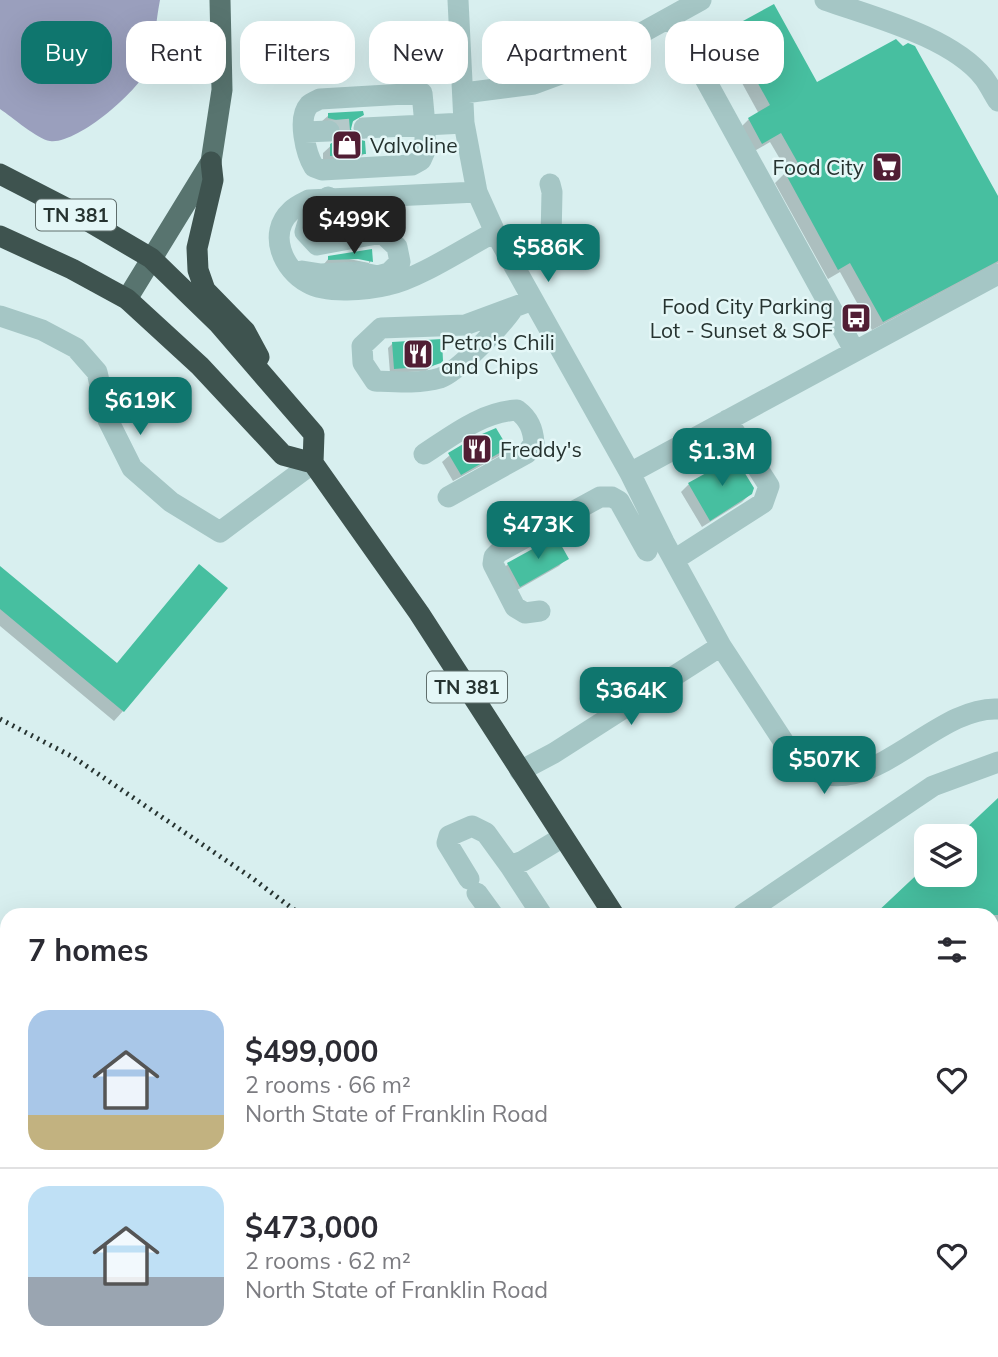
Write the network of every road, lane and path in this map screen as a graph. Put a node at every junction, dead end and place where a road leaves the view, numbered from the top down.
1 (220, 0) edge
2 (458, 0) edge
3 (701, 0) edge
4 (825, 0) edge
5 (671, 17) junction
6 (464, 93) junction
7 (998, 101) edge
8 (464, 122) junction
9 (425, 125) junction
10 (364, 128) tunnel mouth
11 (329, 131) tunnel mouth
12 (305, 132) junction
13 (211, 162) junction
14 (0, 174) edge
15 (550, 184) dead end
16 (477, 192) junction
17 (328, 197) junction
18 (495, 232) junction
19 (0, 236) edge
20 (150, 258) junction
21 (511, 261) junction
22 (290, 269) junction
23 (998, 274) edge
24 (127, 299) junction
25 (524, 304) junction
26 (0, 316) edge
27 (854, 350) junction
28 (279, 393) junction
29 (727, 421) junction
30 (424, 454) dead end
31 (313, 463) junction
32 (630, 472) junction
33 (448, 497) dead end
34 (647, 551) dead end
35 (674, 559) junction
36 (540, 611) dead end
37 (721, 646) junction
38 (998, 709) edge
39 (998, 761) edge
40 (520, 771) junction
41 (563, 837) junction
42 (510, 866) junction
43 (488, 908) edge
44 (537, 908) edge
45 (606, 908) edge
46 (752, 908) edge

1 - 13 main road
2 - 6 street
3 - 5 street
4 - 7 street
5 - 6 street
5 - 27 street
6 - 8 street
8 - 9 street
8 - 16 street
9 - 10 street
9 - 12 street
9 - 12 street
11 - 12 street
13 - 20 main road
13 - 28 highway
14 - 20 highway, TN 381
15 - 21 street
16 - 17 street
16 - 18 street
17 - 22 street
17 - 22 street
18 - 21 street
18 - 22 street
19 - 24 highway, TN 381
20 - 24 main road
20 - 28 highway, TN 381
21 - 25 street
23 - 27 street
24 - 31 highway, TN 381
25 - 25 street
25 - 32 street
26 - 31 street
27 - 29 street
28 - 31 highway, TN 381
29 - 32 street
29 - 35 street
30 - 33 street
31 - 40 highway, TN 381
32 - 35 street
34 - 36 street
35 - 37 street
37 - 38 street
37 - 40 street
39 - 46 street
40 - 41 highway, TN 381
41 - 42 street
41 - 45 highway, TN 381
42 - 43 street
42 - 44 street

